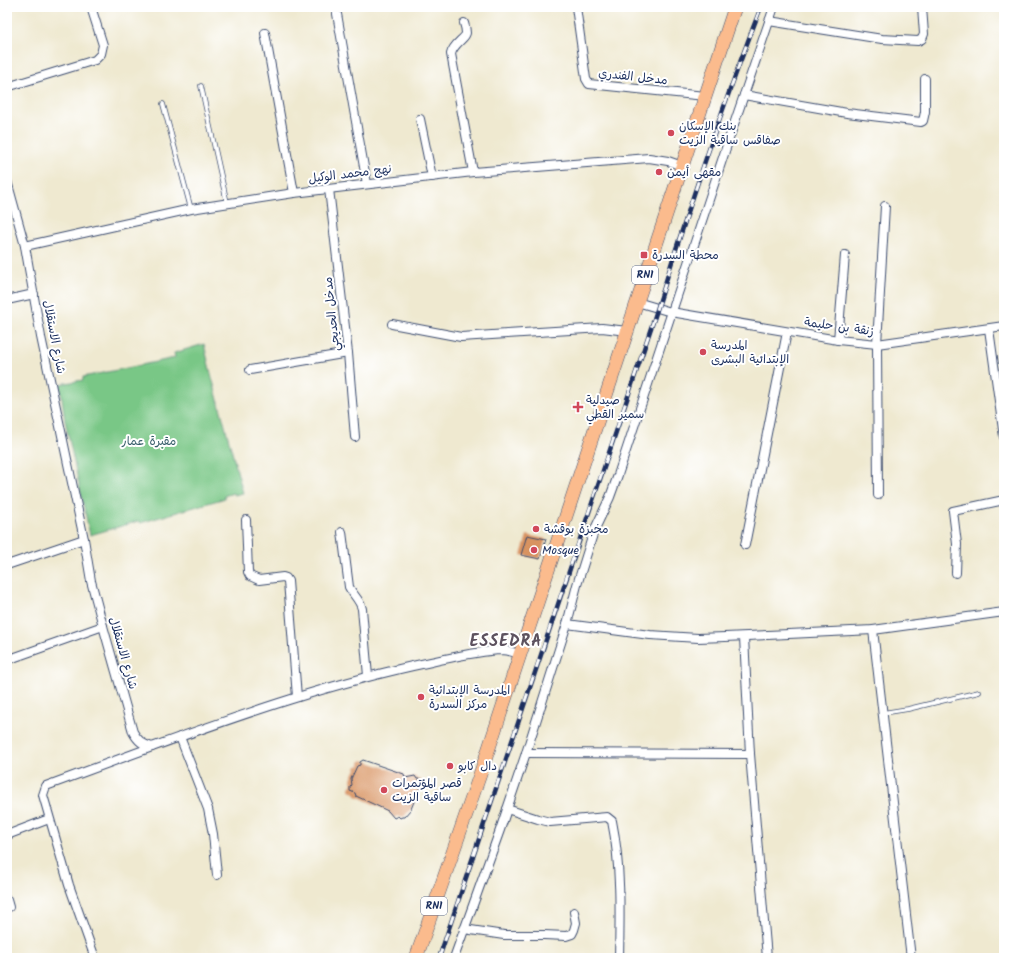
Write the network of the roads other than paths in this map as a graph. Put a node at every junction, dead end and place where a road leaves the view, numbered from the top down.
1 (91, 7) edge
2 (576, 7) edge
3 (735, 7) edge
4 (774, 7) edge
5 (922, 7) edge
6 (337, 14) dead end
7 (769, 22) junction
8 (464, 23) dead end
9 (265, 33) dead end
10 (924, 79) dead end
11 (201, 86) dead end
12 (7, 87) edge
13 (744, 95) junction
14 (705, 96) junction
15 (163, 104) dead end
16 (420, 119) dead end
17 (682, 166) junction
18 (473, 172) junction
19 (432, 177) junction
20 (7, 181) edge
21 (368, 184) junction
22 (329, 189) junction
23 (294, 193) junction
24 (227, 204) junction
25 (885, 206) dead end
26 (191, 209) junction
27 (25, 246) junction
28 (845, 255) dead end
29 (34, 294) junction
30 (7, 300) edge
31 (636, 302) junction
32 (671, 312) junction
33 (392, 324) dead end
34 (1004, 326) edge
35 (989, 329) junction
36 (627, 331) junction
37 (788, 332) junction
38 (838, 340) junction
39 (877, 344) junction
40 (348, 353) junction
41 (250, 370) dead end
42 (355, 437) dead end
43 (1004, 437) edge
44 (878, 495) dead end
45 (1004, 500) edge
46 (246, 520) dead end
47 (342, 532) dead end
48 (84, 539) junction
49 (746, 546) dead end
50 (7, 565) edge
51 (956, 573) dead end
52 (1004, 612) edge
53 (567, 624) junction
54 (103, 626) junction
55 (873, 630) junction
56 (744, 637) junction
57 (520, 654) junction
58 (7, 660) edge
59 (368, 676) junction
60 (979, 692) dead end
61 (297, 697) junction
62 (883, 713) junction
63 (180, 737) junction
64 (152, 747) junction
65 (526, 753) junction
66 (750, 754) junction
67 (507, 809) junction
68 (50, 819) junction
69 (7, 835) edge
70 (217, 875) dead end
71 (574, 912) dead end
72 (464, 929) junction
73 (94, 958) edge
74 (416, 958) edge
75 (454, 958) edge
76 (619, 958) edge
77 (767, 958) edge
78 (911, 958) edge

1 - 12 street
2 - 14 street, مدخل الفندري
3 - 14 main road, RN1
4 - 7 street
5 - 7 street
6 - 21 street
7 - 13 street
8 - 18 street
9 - 23 street
10 - 13 street
11 - 24 lane
13 - 32 street
14 - 17 main road, RN1
15 - 26 lane
16 - 19 street
17 - 18 street, نهج محمد الوكيل
17 - 31 main road, RN1
18 - 19 street, نهج محمد الوكيل
19 - 21 street, نهج محمد الوكيل
20 - 27 street, شارع الاستقلال
21 - 22 street, نهج محمد الوكيل
22 - 23 street, نهج محمد الوكيل
22 - 40 street, مدخل الحديجي
23 - 24 street, نهج محمد الوكيل
24 - 26 street, نهج محمد الوكيل
25 - 39 street
26 - 27 street, نهج محمد الوكيل
27 - 29 street, شارع الاستقلال
28 - 38 street
29 - 30 street
29 - 48 street, شارع الاستقلال
31 - 32 street, زنقة بن حليمة
31 - 36 main road, RN1
32 - 37 street, زنقة بن حليمة
32 - 53 street
33 - 36 street
34 - 35 street, زنقة بن حليمة
35 - 39 street, زنقة بن حليمة
35 - 43 street
36 - 57 main road, RN1
37 - 38 street, زنقة بن حليمة
37 - 49 street
38 - 39 street, زنقة بن حليمة
39 - 44 street
40 - 41 street
40 - 42 street, مدخل الحديجي
45 - 51 street
46 - 61 street
47 - 59 street
48 - 50 street
48 - 54 street, شارع الاستقلال
52 - 55 street
53 - 56 street
53 - 65 street
54 - 58 street
54 - 64 street, شارع الاستقلال
55 - 56 street
55 - 62 street
56 - 66 street
57 - 59 street
57 - 74 main road, RN1
59 - 61 street
60 - 62 lane
61 - 63 street
62 - 78 street
63 - 64 street
63 - 70 street
64 - 68 street
65 - 66 street
65 - 67 street
66 - 77 street
67 - 72 street
67 - 76 street
68 - 69 street
68 - 73 street
71 - 72 street
72 - 75 street

